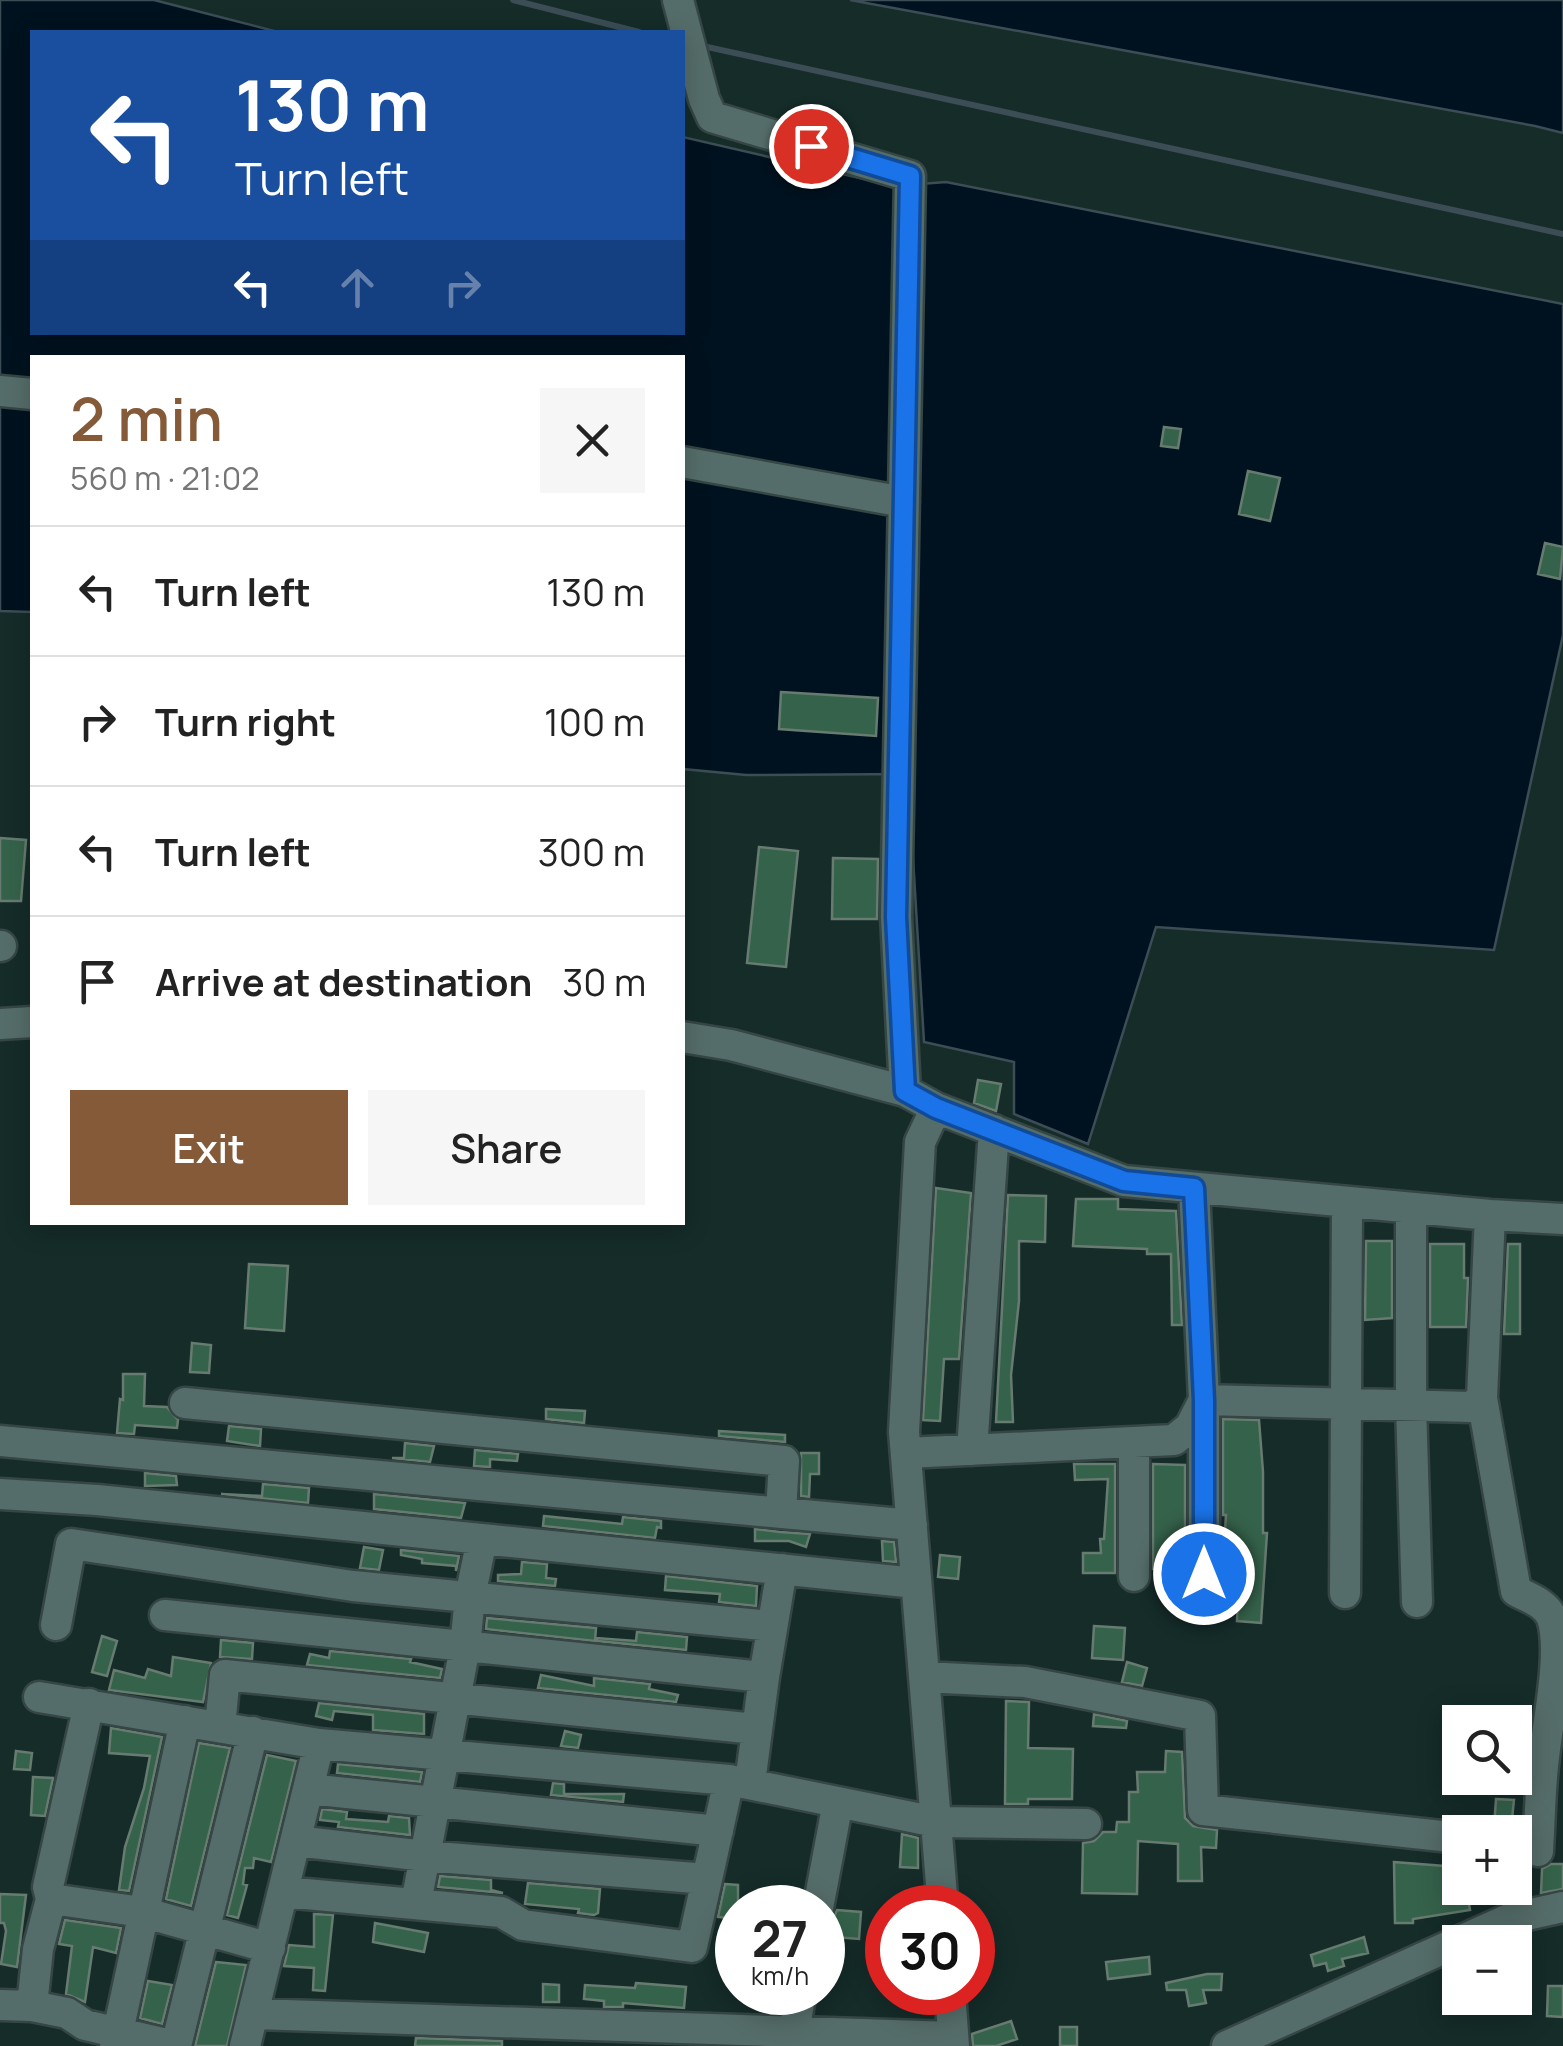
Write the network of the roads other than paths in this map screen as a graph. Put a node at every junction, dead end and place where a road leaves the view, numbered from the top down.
1 (678, 0) edge
2 (0, 392) edge
3 (30, 394) edge
4 (685, 463) edge
5 (904, 502) junction
6 (30, 1022) edge
7 (0, 1024) edge
8 (685, 1037) edge
9 (905, 1091) junction
10 (936, 1108) junction
11 (994, 1130) junction
12 (1194, 1188) junction
13 (1347, 1202) junction
14 (1411, 1208) junction
15 (1490, 1216) junction
16 (1563, 1219) edge
17 (1482, 1398) junction
18 (1204, 1400) junction
19 (185, 1403) dead end
20 (1345, 1404) junction
21 (1411, 1406) junction
22 (0, 1441) edge
23 (1134, 1442) junction
24 (972, 1450) junction
25 (906, 1453) junction
26 (0, 1494) edge
27 (781, 1514) junction
28 (912, 1526) junction
29 (482, 1539) junction
30 (782, 1570) junction
31 (1204, 1574) dead end
32 (1134, 1576) dead end
33 (916, 1583) junction
34 (1346, 1593) dead end
35 (470, 1597) junction
36 (1418, 1602) dead end
37 (165, 1615) dead end
38 (56, 1625) dead end
39 (772, 1626) junction
40 (465, 1647) junction
41 (924, 1677) junction
42 (764, 1678) junction
43 (39, 1697) dead end
44 (456, 1699) junction
45 (90, 1704) junction
46 (185, 1720) junction
47 (220, 1727) junction
48 (756, 1729) junction
49 (253, 1732) junction
50 (318, 1744) junction
51 (446, 1753) junction
52 (739, 1781) junction
53 (308, 1789) junction
54 (838, 1802) junction
55 (436, 1803) junction
56 (936, 1822) junction
57 (1086, 1824) dead end
58 (718, 1831) junction
59 (1442, 1836) edge
60 (296, 1841) junction
61 (1539, 1851) edge
62 (426, 1856) junction
63 (707, 1879) junction
64 (822, 1885) edge
65 (940, 1885) edge
66 (284, 1892) junction
67 (51, 1900) junction
68 (416, 1903) junction
69 (1563, 1907) edge
70 (142, 1912) junction
71 (205, 1930) junction
72 (270, 1948) junction
73 (0, 2006) edge
74 (32, 2006) junction
75 (255, 2014) junction
76 (797, 2015) edge
77 (952, 2015) edge
78 (403, 2032) edge
79 (794, 2032) junction
80 (755, 2038) edge
81 (117, 2040) edge
82 (954, 2042) edge
83 (176, 2046) edge
84 (245, 2046) edge
85 (1227, 2046) edge

1 - 5 street
2 - 3 street
4 - 5 street
5 - 9 street
6 - 7 street
8 - 9 street
9 - 10 street
10 - 11 street
10 - 25 street
11 - 12 street
11 - 24 street
12 - 13 street
12 - 18 street
13 - 14 street
13 - 20 street
14 - 15 street
14 - 21 street
15 - 16 street
15 - 17 street
17 - 21 street
17 - 61 street
18 - 20 street
18 - 23 street
18 - 31 street
19 - 27 street
20 - 21 street
20 - 34 street
21 - 36 street
22 - 27 street
23 - 24 street
23 - 32 street
24 - 25 street
25 - 28 street
26 - 29 street
27 - 28 street
28 - 33 street
29 - 30 street
29 - 35 street
30 - 33 street
30 - 39 street
33 - 41 street
35 - 38 street
35 - 39 street
35 - 40 street
37 - 40 street
39 - 42 street
40 - 42 street
40 - 44 street
41 - 56 street
41 - 59 street
42 - 48 street
43 - 45 street
44 - 47 street
44 - 48 street
44 - 51 street
45 - 46 street
45 - 67 street
46 - 47 street
46 - 70 street
47 - 49 street
48 - 52 street
49 - 50 street
49 - 71 street
50 - 51 street
50 - 53 street
51 - 52 street
51 - 55 street
52 - 54 street
52 - 58 street
53 - 55 street
53 - 60 street
54 - 56 street
54 - 64 street
55 - 58 street
55 - 62 street
56 - 57 street
56 - 65 street
58 - 63 street
60 - 62 street
60 - 66 street
62 - 63 street
62 - 68 street
63 - 68 street
66 - 68 street
66 - 72 street
67 - 70 street
67 - 74 street
69 - 85 street
70 - 71 street
70 - 81 street
71 - 72 street
71 - 83 street
72 - 75 street
73 - 74 street
74 - 81 street
75 - 78 street
75 - 84 street
76 - 79 street
77 - 82 street
78 - 80 street
79 - 80 street
79 - 82 street
81 - 83 street

